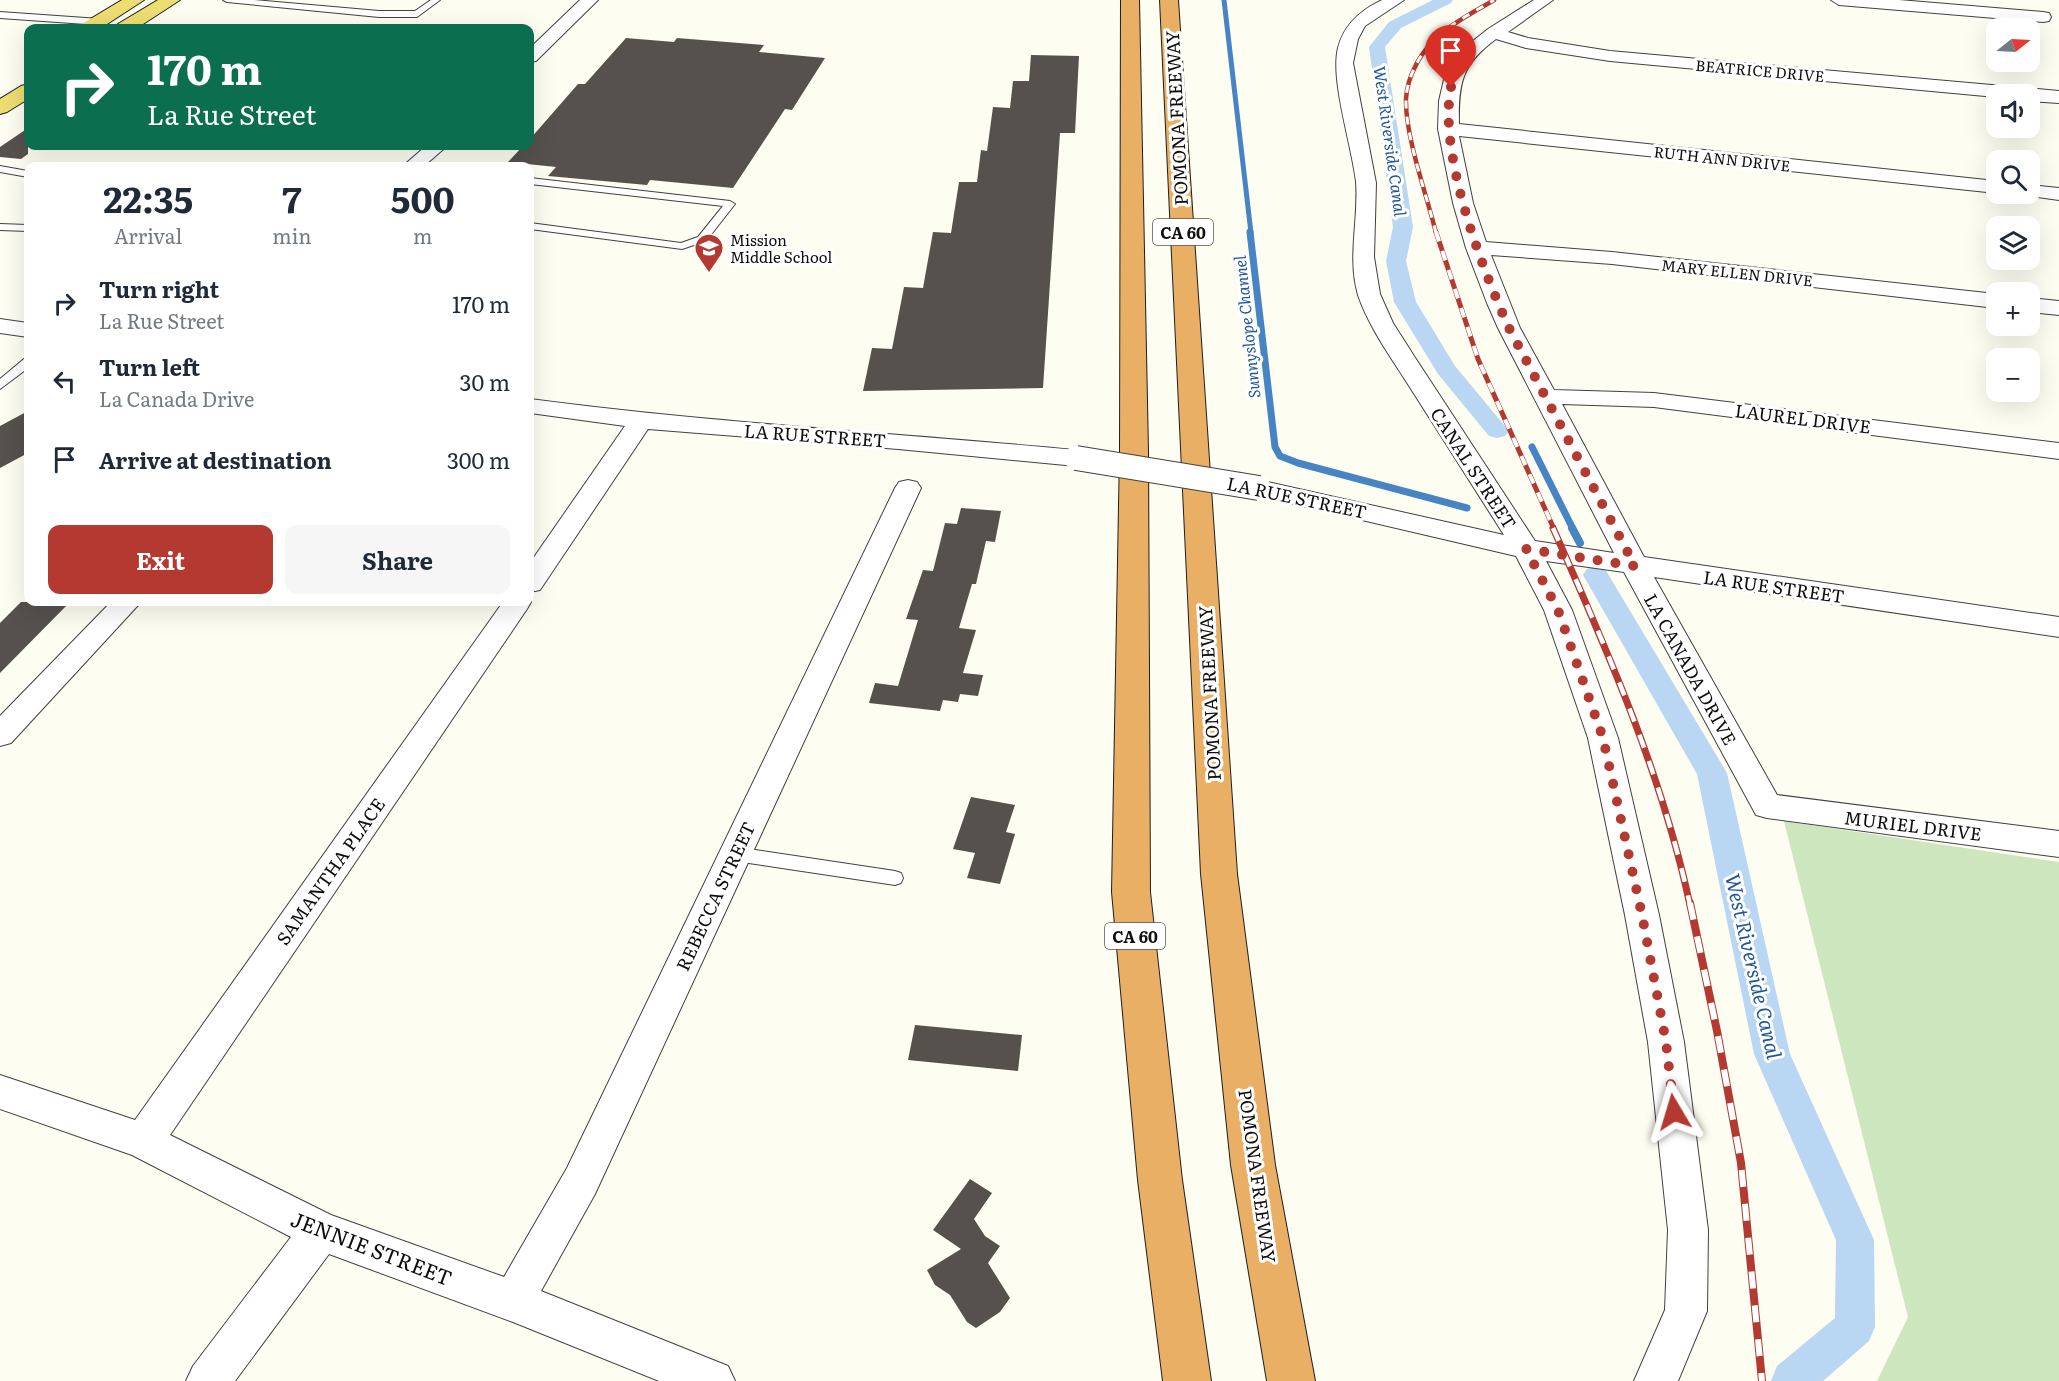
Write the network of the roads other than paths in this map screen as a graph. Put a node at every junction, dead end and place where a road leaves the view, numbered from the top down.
1 (135, 0) edge
2 (171, 0) edge
3 (227, 0) edge
4 (436, 0) edge
5 (590, 0) edge
6 (1130, 0) edge
7 (1169, 0) edge
8 (1396, 0) edge
9 (1545, 0) edge
10 (1839, 0) edge
11 (2028, 0) edge
12 (0, 15) edge
13 (85, 24) edge
14 (96, 24) edge
15 (132, 24) edge
16 (1494, 33) junction
17 (534, 49) edge
18 (1986, 90) edge
19 (24, 93) edge
20 (2040, 95) edge
21 (2059, 97) edge
22 (0, 108) edge
23 (1448, 129) junction
24 (432, 150) edge
25 (418, 162) edge
26 (0, 169) edge
27 (24, 173) edge
28 (534, 181) edge
29 (1986, 186) edge
30 (2040, 192) edge
31 (2059, 194) edge
32 (0, 227) edge
33 (534, 227) edge
34 (24, 228) edge
35 (1477, 248) junction
36 (1986, 300) edge
37 (2040, 306) edge
38 (2059, 308) edge
39 (0, 326) edge
40 (24, 329) edge
41 (24, 365) edge
42 (0, 385) edge
43 (1546, 397) junction
44 (534, 407) edge
45 (641, 421) junction
46 (2059, 451) edge
47 (908, 488) dead end
48 (1526, 549) junction
49 (1635, 566) junction
50 (534, 577) edge
51 (123, 606) edge
52 (514, 606) edge
53 (2059, 627) edge
54 (0, 735) edge
55 (1767, 806) joint
56 (2059, 844) edge
57 (735, 854) junction
58 (896, 878) dead end
59 (0, 1092) edge
60 (143, 1141) junction
61 (321, 1231) junction
62 (513, 1301) junction
63 (208, 1381) edge
64 (713, 1381) edge
65 (1187, 1381) edge
66 (1291, 1381) edge
67 (1656, 1381) edge

1 - 14 main road
2 - 15 main road
3 - 4 lane
5 - 17 street
6 - 65 highway, CA 60
7 - 66 highway, POMONA FREEWAY / CA 60
8 - 48 street, CANAL STREET
9 - 16 street, LA CANADA DRIVE
10 - 11 street
12 - 13 lane
16 - 18 street, BEATRICE DRIVE
16 - 23 street, LA CANADA DRIVE
19 - 22 main road
20 - 21 street, BEATRICE DRIVE
23 - 29 street, RUTH ANN DRIVE
23 - 35 street, LA CANADA DRIVE
24 - 25 street
26 - 27 lane
28 - 33 lane
30 - 31 street
32 - 34 lane
35 - 36 street, MARY ELLEN DRIVE
35 - 43 street, LA CANADA DRIVE
37 - 38 street
39 - 40 street
41 - 42 lane
43 - 46 street, LAUREL DRIVE
43 - 49 street, LA CANADA DRIVE
44 - 45 street, LA RUE STREET
45 - 48 street, LA RUE STREET, bridge
45 - 50 street
47 - 57 street, REBECCA STREET
48 - 49 street, LA RUE STREET
48 - 67 street, CANAL STREET
49 - 53 street, LA RUE STREET
49 - 55 street, LA CANADA DRIVE
51 - 54 street
52 - 60 street, SAMANTHA PLACE
55 - 56 street, MURIEL DRIVE
57 - 58 lane
57 - 62 street, REBECCA STREET
59 - 60 street, JENNIE STREET
60 - 61 street, JENNIE STREET
61 - 62 street, JENNIE STREET
61 - 63 street
62 - 64 street, JENNIE STREET

